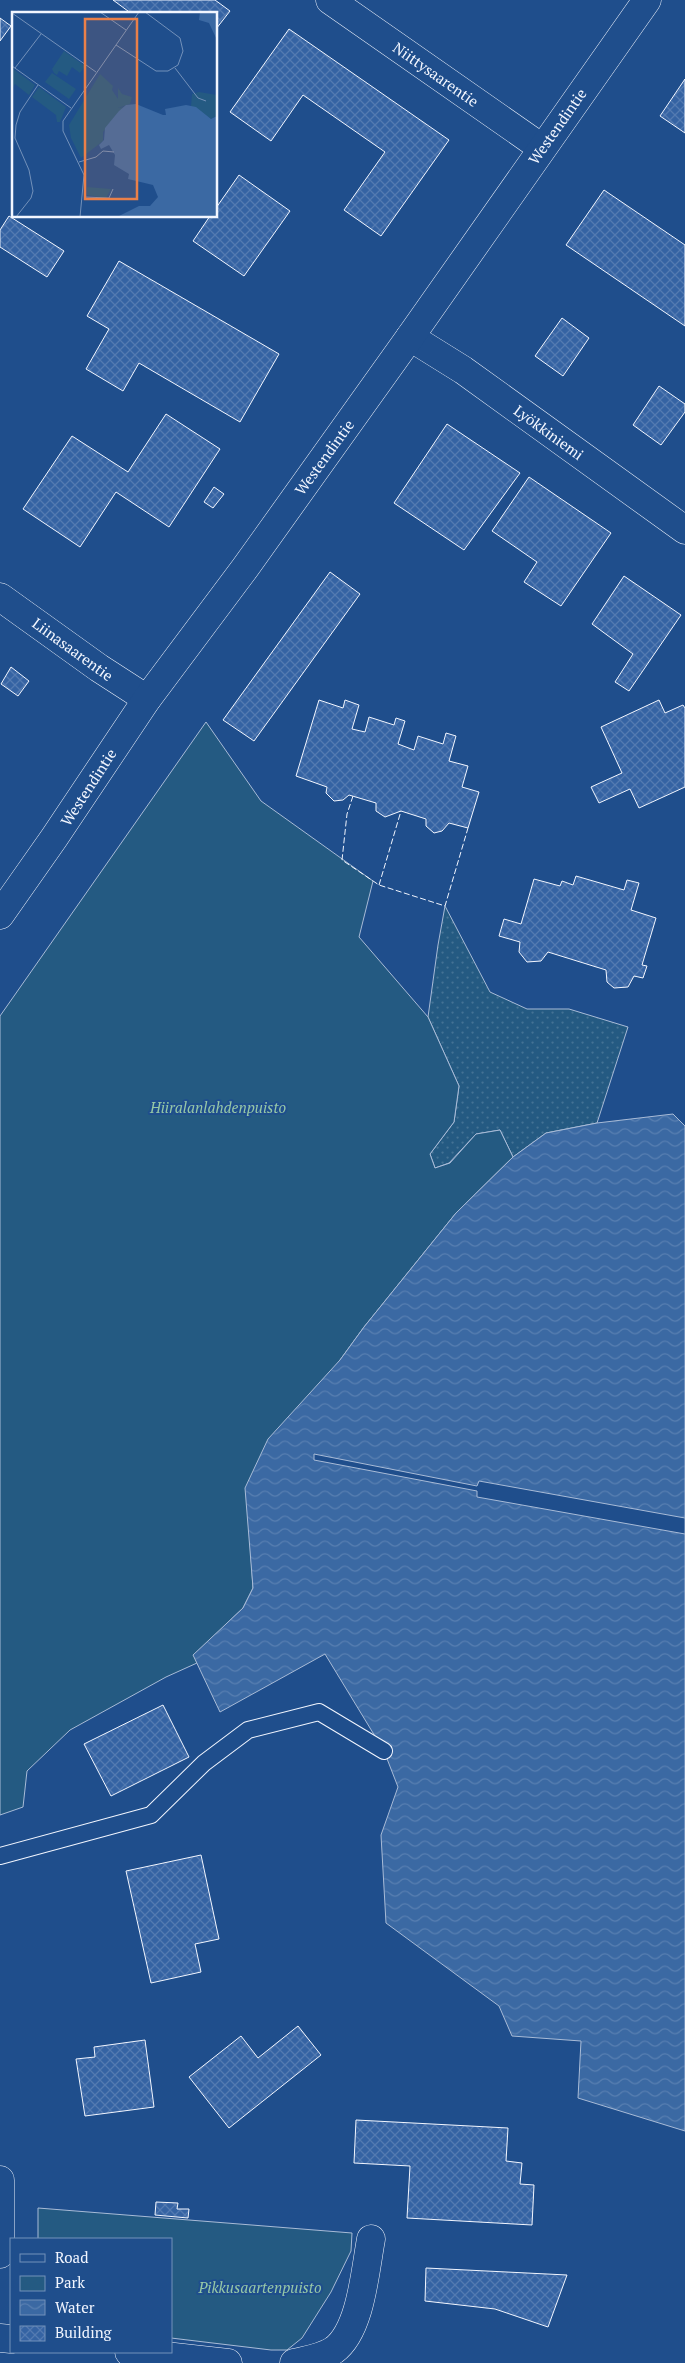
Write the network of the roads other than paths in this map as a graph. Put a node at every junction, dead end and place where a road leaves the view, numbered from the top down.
1 (330, 0) edge
2 (647, 0) edge
3 (542, 148) junction
4 (410, 337) junction
5 (685, 530) edge
6 (0, 596) edge
7 (147, 699) junction
8 (0, 915) edge
9 (384, 1751) dead end
10 (0, 1856) edge
11 (0, 2180) edge
12 (371, 2239) dead end
13 (0, 2254) edge
14 (138, 2353) edge
15 (228, 2363) edge
16 (294, 2363) edge

1 - 3 street, Niittysaarentie
2 - 3 street, Westendintie
3 - 4 street, Westendintie
4 - 5 street, Lyökkiniemi
4 - 7 street, Westendintie
6 - 7 street, Liinasaarentie
7 - 8 street, Westendintie
9 - 10 lane
11 - 13 street
12 - 16 street
14 - 15 street

